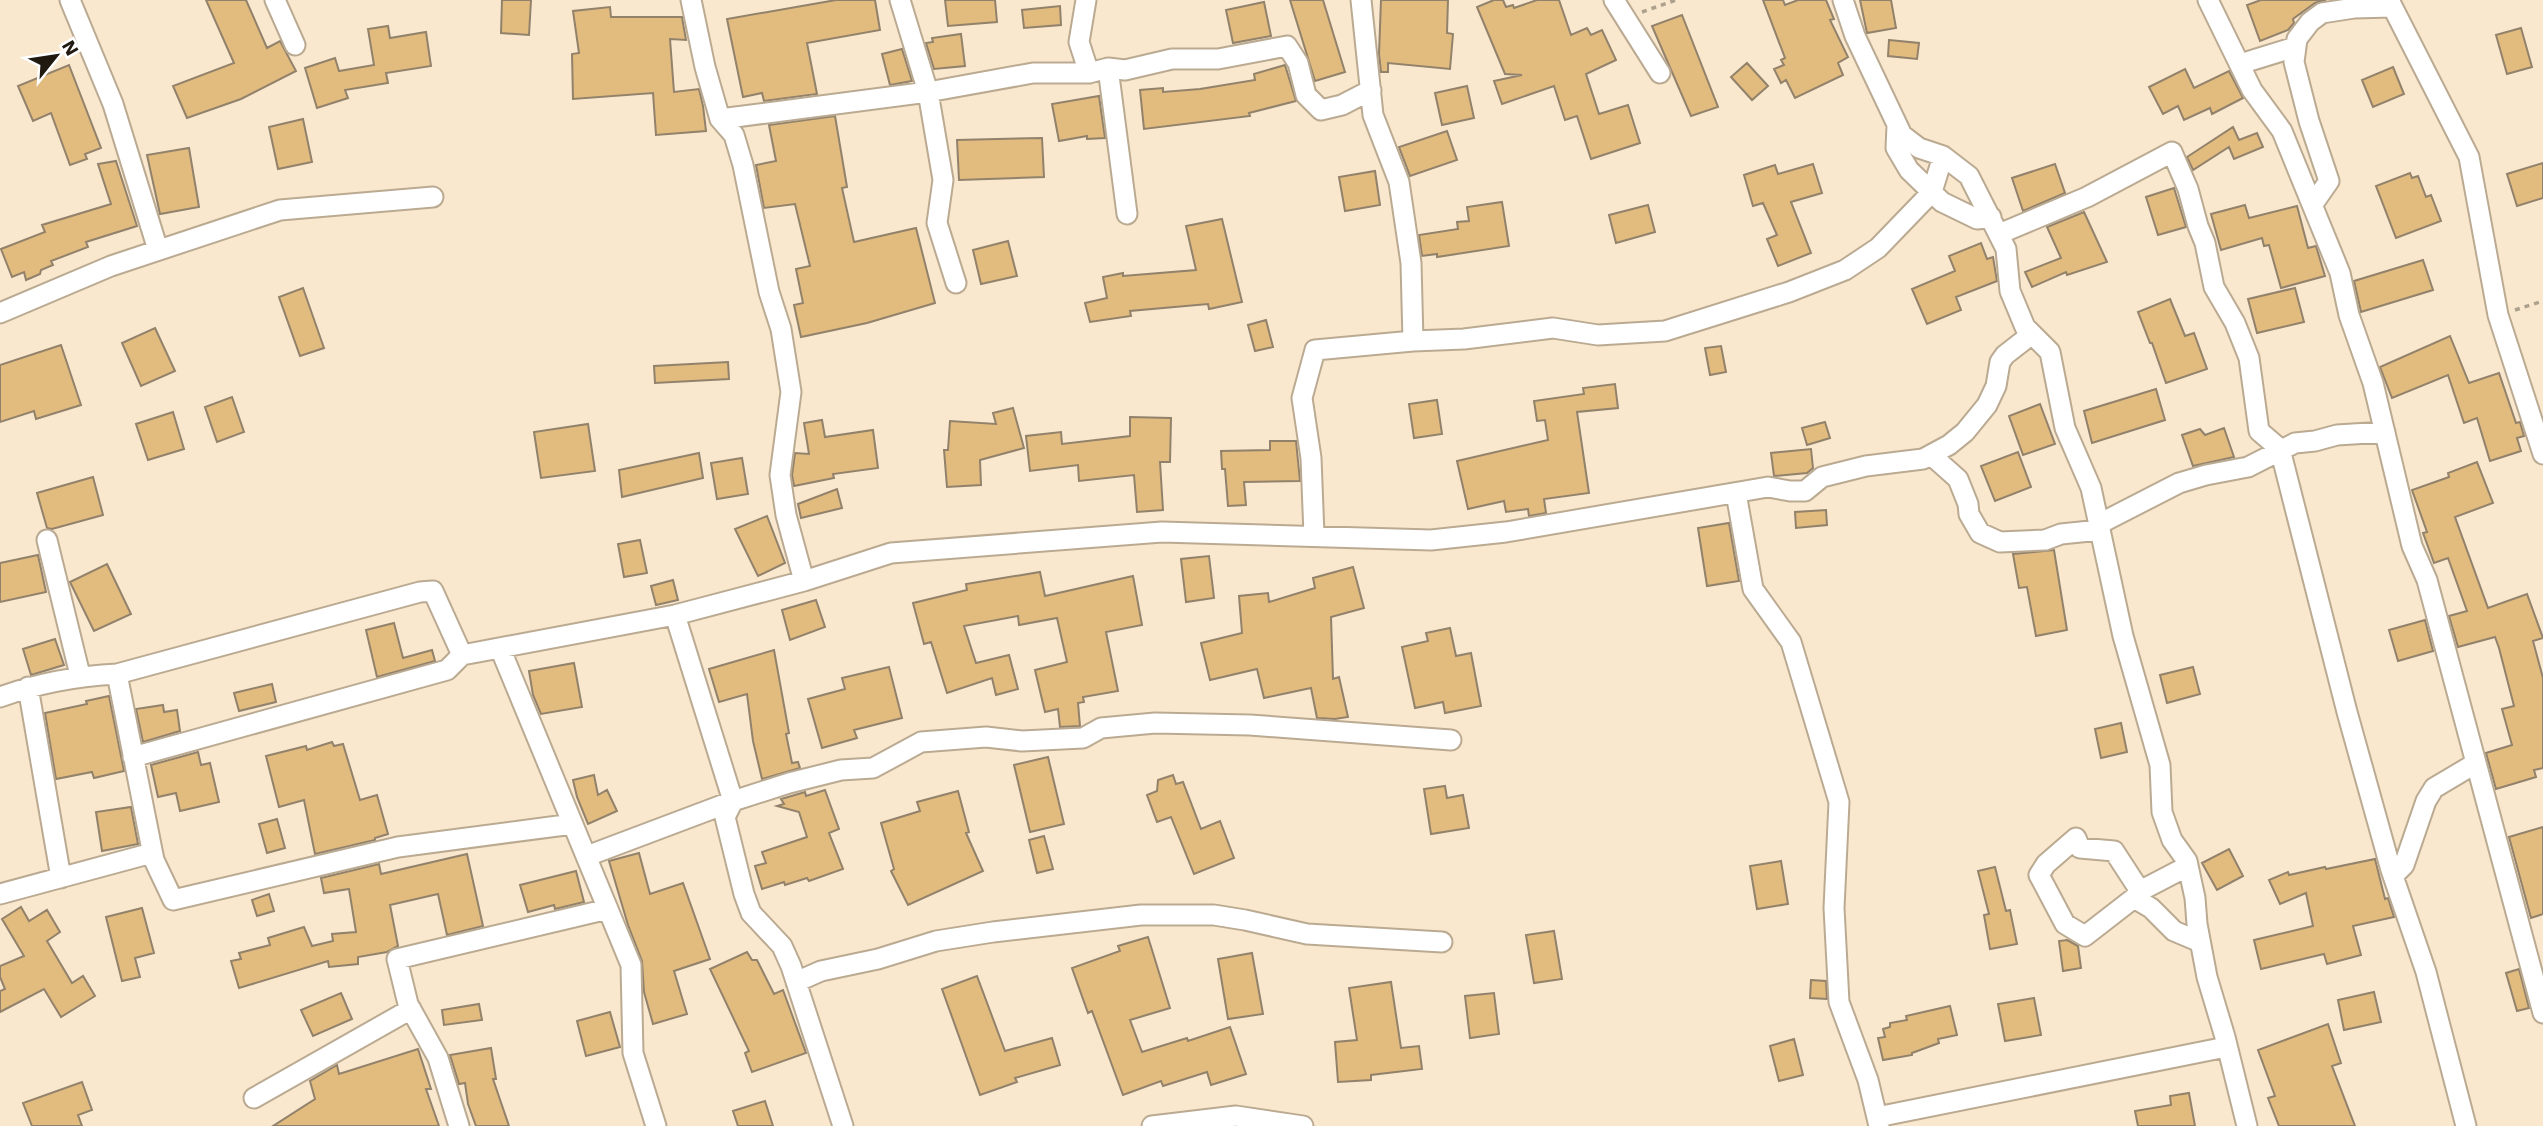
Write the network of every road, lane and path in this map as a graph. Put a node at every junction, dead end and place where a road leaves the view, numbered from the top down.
1 (70, 0) edge
2 (275, 0) edge
3 (691, 0) edge
4 (901, 0) edge
5 (1086, 0) edge
6 (1361, 0) edge
7 (1676, 0) edge
8 (1843, 0) edge
9 (2208, 0) edge
10 (2391, 4) edge
11 (1619, 8) edge
12 (295, 45) dead end
13 (2295, 47) junction
14 (2240, 64) junction
15 (1098, 71) junction
16 (1660, 73) dead end
17 (1371, 90) junction
18 (928, 92) junction
19 (2308, 118) junction
20 (720, 119) junction
21 (1897, 126) junction
22 (2282, 131) junction
23 (1943, 156) junction
24 (1932, 192) junction
25 (433, 197) dead end
26 (2314, 204) junction
27 (1127, 214) dead end
28 (1995, 226) junction
29 (158, 250) junction
30 (957, 283) dead end
31 (2543, 301) edge
32 (0, 313) edge
33 (2498, 315) junction
34 (2032, 334) junction
35 (1413, 341) junction
36 (2385, 432) junction
37 (2280, 449) junction
38 (2543, 454) edge
39 (1931, 455) junction
40 (1736, 493) junction
41 (2100, 527) junction
42 (1314, 535) junction
43 (47, 540) dead end
44 (804, 582) junction
45 (675, 615) junction
46 (500, 648) junction
47 (462, 655) junction
48 (117, 674) junction
49 (80, 676) junction
50 (28, 687) junction
51 (0, 696) edge
52 (1451, 740) dead end
53 (133, 757) junction
54 (2476, 763) junction
55 (733, 801) junction
56 (573, 824) junction
57 (152, 853) junction
58 (587, 856) junction
59 (2188, 866) junction
60 (2393, 876) junction
61 (61, 878) junction
62 (0, 894) edge
63 (608, 909) junction
64 (1442, 942) dead end
65 (2200, 942) junction
66 (796, 982) junction
67 (411, 1009) junction
68 (2543, 1013) edge
69 (2226, 1047) junction
70 (254, 1098) dead end
71 (1878, 1122) edge
72 (459, 1126) edge
73 (656, 1126) edge
74 (842, 1126) edge
75 (1152, 1126) edge
76 (1303, 1126) edge
77 (2247, 1126) edge
78 (2466, 1126) edge

1 - 29 street
2 - 12 street
3 - 20 street
4 - 18 street
5 - 15 street
6 - 17 street
7 - 11 path
8 - 21 street
9 - 14 street
10 - 13 street
10 - 33 street
11 - 16 street
13 - 14 street
13 - 19 street
14 - 22 street
15 - 17 street
15 - 18 street
15 - 27 street
17 - 35 street
18 - 20 street
18 - 30 street
19 - 22 street
19 - 26 street
20 - 44 street
21 - 23 street
21 - 24 street
22 - 26 street
23 - 24 street
23 - 28 street
24 - 28 street
24 - 35 street
25 - 29 street
26 - 36 street
28 - 34 street
28 - 37 street
29 - 32 street
31 - 33 path
33 - 38 street
34 - 39 street
34 - 41 street
35 - 42 street
36 - 37 street
36 - 54 street
37 - 41 street
37 - 60 street
39 - 40 street
39 - 41 street
40 - 42 street
40 - 71 street
41 - 59 street
42 - 44 street
43 - 49 street
44 - 45 street
45 - 46 street
45 - 55 street
46 - 47 street
46 - 56 street
47 - 48 street
47 - 53 street
48 - 49 street
48 - 53 street
49 - 50 street
50 - 51 street
50 - 61 street
52 - 55 street
53 - 57 street
54 - 60 street
54 - 68 street
55 - 58 street
55 - 66 street
56 - 57 street
56 - 58 street
57 - 61 street
58 - 63 street
59 - 65 street
59 - 65 street
60 - 78 street
61 - 62 street
63 - 67 street
63 - 73 street
64 - 66 street
65 - 69 street
66 - 74 street
67 - 70 street
67 - 72 street
69 - 71 street
69 - 77 street
75 - 76 street

